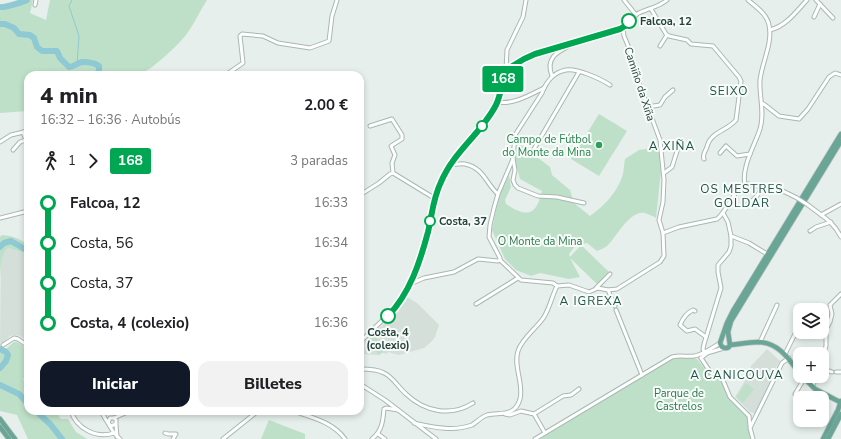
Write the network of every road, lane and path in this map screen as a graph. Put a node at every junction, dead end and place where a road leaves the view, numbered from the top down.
1 (36, 0) edge
2 (337, 0) edge
3 (526, 0) edge
4 (624, 0) edge
5 (667, 0) edge
6 (748, 0) edge
7 (807, 0) edge
8 (816, 0) edge
9 (820, 4) junction
10 (35, 5) dead end
11 (651, 9) junction
12 (636, 14) junction
13 (814, 17) dead end
14 (833, 18) dead end
15 (623, 28) junction
16 (770, 30) junction
17 (667, 35) junction
18 (576, 42) junction
19 (660, 46) dead end
20 (506, 70) junction
21 (232, 71) edge
22 (579, 72) junction
23 (841, 75) edge
24 (552, 76) junction
25 (610, 85) dead end
26 (544, 88) junction
27 (673, 90) dead end
28 (536, 95) junction
29 (541, 95) junction
30 (497, 102) junction
31 (536, 103) junction
32 (762, 103) junction
33 (647, 108) junction
34 (370, 126) dead end
35 (23, 132) edge
36 (841, 134) edge
37 (24, 141) edge
38 (841, 141) edge
39 (0, 142) edge
40 (678, 148) dead end
41 (534, 149) dead end
42 (13, 150) dead end
43 (720, 153) dead end
44 (750, 154) junction
45 (513, 159) junction
46 (704, 159) dead end
47 (449, 165) junction
48 (393, 173) junction
49 (664, 173) junction
50 (745, 185) junction
51 (762, 187) junction
52 (364, 192) edge
53 (498, 194) junction
54 (434, 198) junction
55 (584, 203) dead end
56 (841, 204) edge
57 (745, 206) dead end
58 (24, 212) edge
59 (723, 213) junction
60 (821, 215) junction
61 (0, 218) edge
62 (831, 222) junction
63 (810, 231) dead end
64 (663, 233) junction
65 (731, 236) junction
66 (841, 237) edge
67 (767, 254) junction
68 (500, 260) junction
69 (610, 274) dead end
70 (518, 278) junction
71 (410, 284) junction
72 (557, 286) junction
73 (596, 288) junction
74 (608, 290) junction
75 (841, 294) edge
76 (476, 304) dead end
77 (776, 305) dead end
78 (695, 311) dead end
79 (706, 337) junction
80 (364, 338) edge
81 (794, 339) edge
82 (720, 341) junction
83 (730, 342) junction
84 (760, 342) junction
85 (24, 343) edge
86 (4, 345) dead end
87 (826, 347) edge
88 (724, 348) junction
89 (704, 353) junction
90 (696, 356) junction
91 (787, 356) junction
92 (701, 358) junction
93 (793, 364) edge
94 (364, 369) edge
95 (829, 371) edge
96 (832, 372) dead end
97 (836, 372) dead end
98 (841, 372) edge
99 (642, 375) junction
100 (809, 383) edge
101 (814, 383) edge
102 (364, 386) edge
103 (812, 386) junction
104 (579, 389) dead end
105 (820, 391) edge
106 (829, 396) edge
107 (473, 404) dead end
108 (840, 404) edge
109 (398, 410) junction
110 (506, 414) junction
111 (534, 414) junction
112 (841, 414) edge
113 (73, 415) edge
114 (103, 415) joint
115 (114, 415) edge
116 (120, 415) edge
117 (124, 415) edge
118 (253, 415) edge
119 (309, 415) edge
120 (112, 418) junction
121 (0, 419) edge
122 (116, 423) junction
123 (414, 423) junction
124 (108, 424) junction
125 (0, 427) edge
126 (750, 428) junction
127 (164, 433) dead end
128 (545, 433) junction
129 (114, 434) junction
130 (378, 434) junction
131 (118, 438) edge
132 (9, 439) edge
133 (15, 439) edge
134 (173, 439) edge
135 (223, 439) edge
136 (345, 439) edge
137 (372, 439) edge
138 (385, 439) edge
139 (436, 439) edge
140 (534, 439) edge
141 (753, 439) edge
142 (823, 439) edge
143 (828, 439) edge

1 - 10 street
2 - 21 street
3 - 20 street
4 - 12 street
5 - 11 street
6 - 16 street
7 - 16 street
8 - 9 street
9 - 13 street
9 - 14 street
11 - 12 street
11 - 17 street
12 - 15 street
15 - 18 street
15 - 33 street, Camiño da Xiña
16 - 32 street
17 - 19 street
17 - 46 street
18 - 20 street
18 - 24 street
20 - 30 street
22 - 24 street
22 - 25 street
22 - 41 street
23 - 32 street
24 - 26 street
26 - 28 street
26 - 29 street
27 - 33 street
28 - 29 street
28 - 30 street
28 - 31 street
29 - 31 street
30 - 47 street
31 - 45 street
32 - 44 street
33 - 49 street, Camiño da Xiña
34 - 48 street
35 - 39 street
36 - 67 main road
37 - 42 street
38 - 83 main road
40 - 49 street
43 - 44 street
44 - 50 street
45 - 53 street
45 - 55 street
47 - 53 street
47 - 54 street
48 - 52 street
48 - 54 street
49 - 64 street, Camiño da Xiña
50 - 51 street
50 - 59 street
51 - 57 street
51 - 60 street, bridge
53 - 68 street
54 - 71 street
56 - 60 street
58 - 61 street
59 - 64 street
59 - 65 street
60 - 62 street
62 - 63 street
62 - 66 street
64 - 74 street, Camiño da Xiña
65 - 67 street
65 - 79 street
67 - 82 main road
68 - 70 street
68 - 71 street
69 - 73 street
70 - 72 street
70 - 76 street
71 - 80 street
72 - 73 street
72 - 110 street
73 - 74 street
74 - 99 street
75 - 87 street
77 - 84 street
78 - 79 street
79 - 89 street
81 - 91 street
82 - 83 main road
82 - 88 main road
82 - 89 street
83 - 84 main road
83 - 88 main road
84 - 91 main road
85 - 86 street
88 - 89 street
89 - 90 street
89 - 92 street
90 - 92 street
90 - 99 street
91 - 93 main road
91 - 126 street
92 - 126 street
94 - 107 street
95 - 96 street
97 - 98 street
99 - 128 street
100 - 103 main road
101 - 103 street
102 - 109 street
103 - 105 main road
104 - 111 street
106 - 108 main road
108 - 142 main road
109 - 123 street
109 - 130 street
110 - 111 street
110 - 123 street
111 - 128 street
112 - 143 main road
113 - 129 street
114 - 120 street
114 - 124 street
115 - 120 street
116 - 120 street
117 - 122 street
118 - 135 street
119 - 136 street
120 - 122 street
120 - 124 street
121 - 133 main road
122 - 124 street
122 - 131 street
123 - 139 street
124 - 129 street
125 - 132 main road
126 - 141 street
127 - 134 street
128 - 140 street
129 - 131 street
130 - 137 street
130 - 138 street

